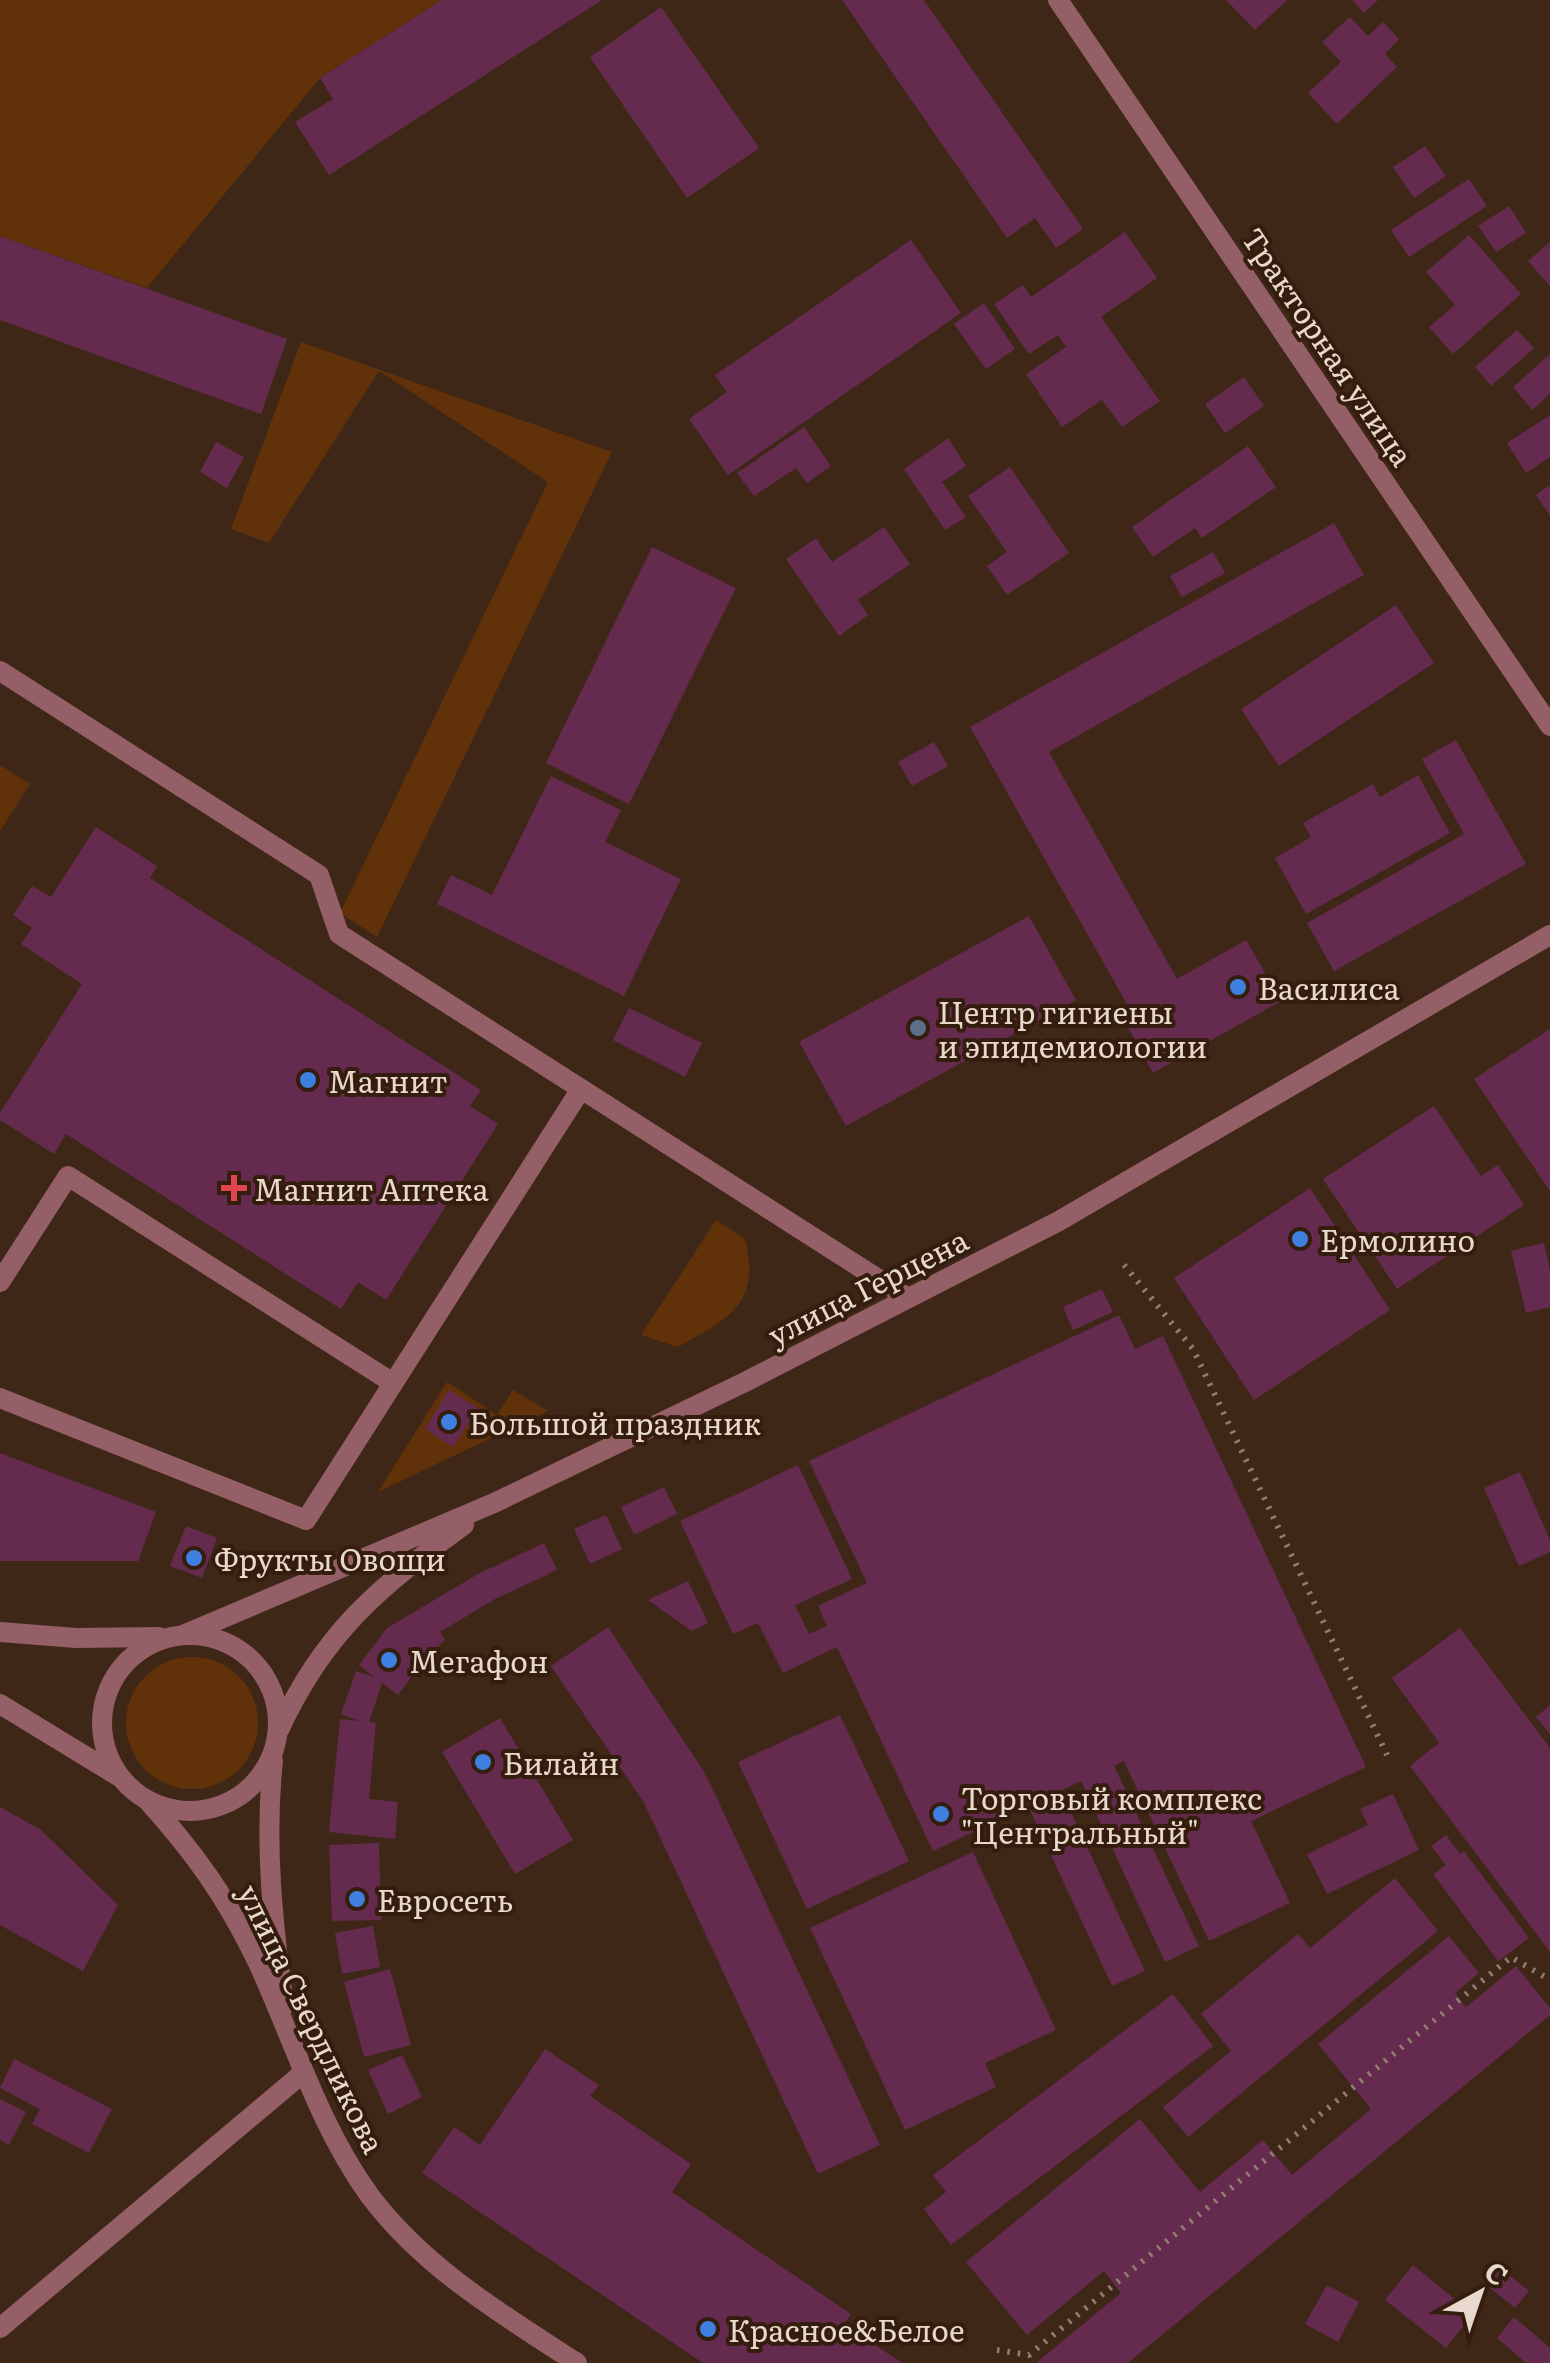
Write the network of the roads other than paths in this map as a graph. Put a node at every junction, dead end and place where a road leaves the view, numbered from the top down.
1 (1058, 0) edge
2 (0, 671) edge
3 (1550, 726) edge
4 (1550, 935) edge
5 (581, 1088) junction
6 (0, 1282) edge
7 (908, 1298) junction
8 (394, 1383) junction
9 (0, 1398) edge
10 (494, 1503) junction
11 (0, 1632) edge
12 (174, 1636) junction
13 (0, 1704) edge
14 (276, 1742) junction
15 (120, 1778) junction
16 (147, 1800) junction
17 (286, 2028) junction
18 (303, 2072) junction
19 (0, 2328) edge
20 (576, 2363) edge

1 - 3 street, Тракторная улица
2 - 5 street
4 - 7 street, улица Герцена
5 - 7 street
5 - 8 street
6 - 8 street
7 - 10 street, улица Герцена
8 - 9 street
10 - 12 street, улица Герцена
10 - 14 street
11 - 12 street, улица Герцена
12 - 14 street
12 - 15 street
13 - 15 street
14 - 16 street
14 - 17 street
15 - 16 street
16 - 17 street, улица Свердликова
17 - 18 street, улица Свердликова
18 - 19 street
18 - 20 street, улица Свердликова

